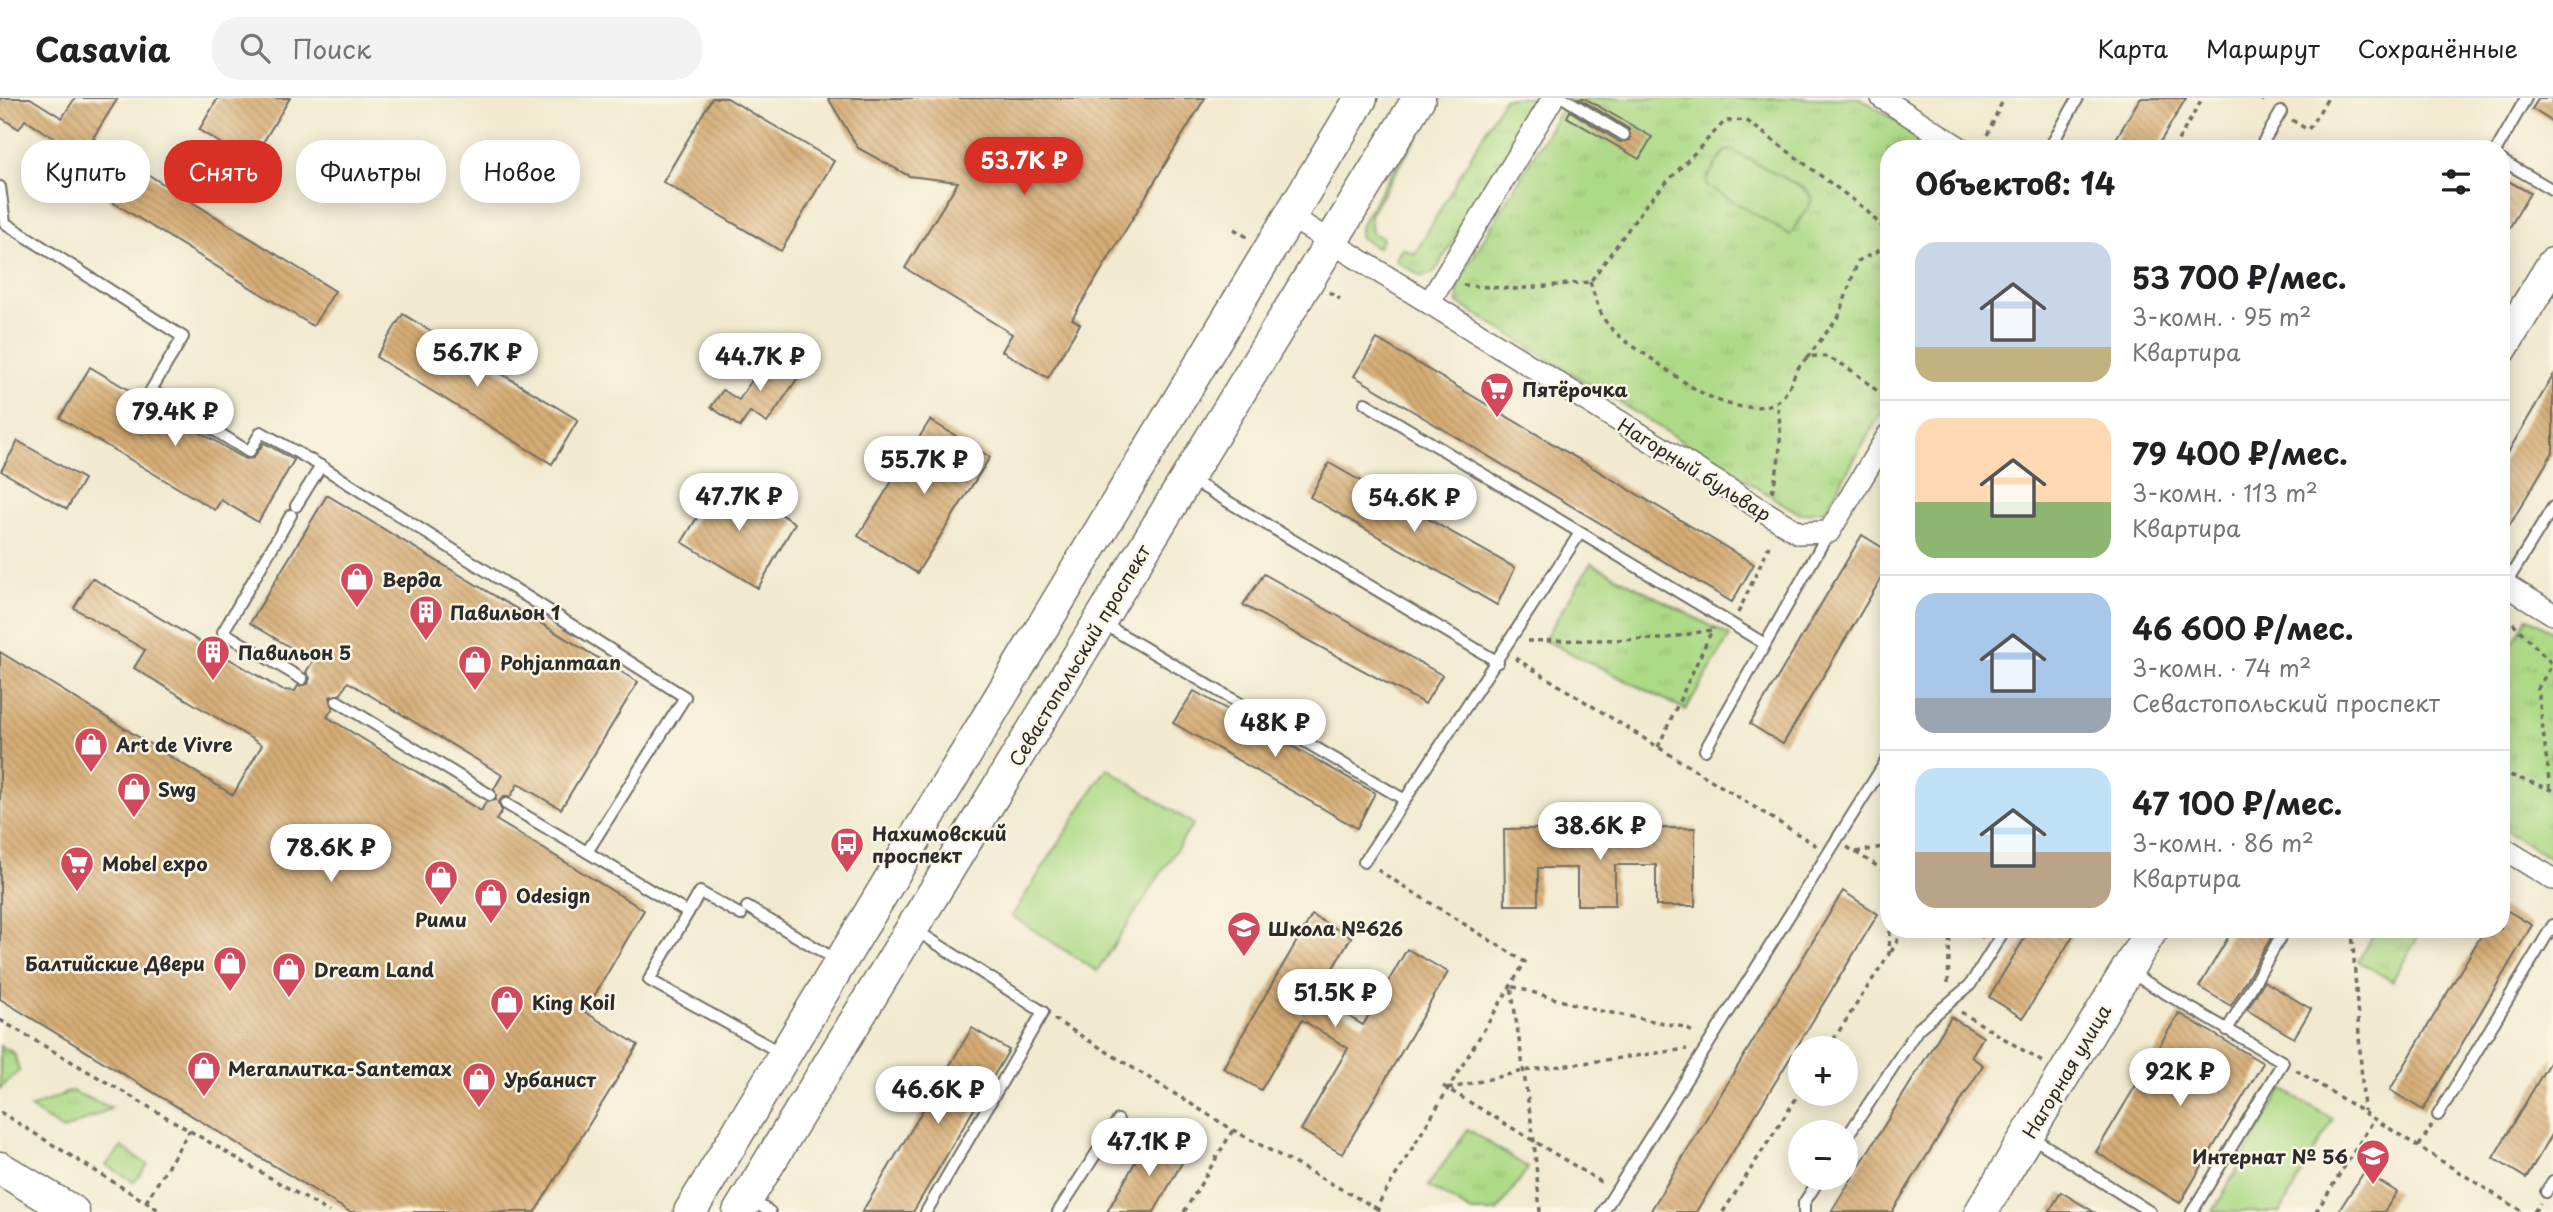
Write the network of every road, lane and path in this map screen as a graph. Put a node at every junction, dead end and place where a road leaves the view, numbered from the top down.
1 (1362, 98) edge
2 (1419, 98) edge
3 (1553, 98) edge
4 (1564, 98) edge
5 (1882, 98) edge
6 (2004, 98) edge
7 (2078, 98) edge
8 (2203, 98) edge
9 (2526, 98) edge
10 (2281, 112) dead end
11 (1624, 135) dead end
12 (1959, 140) edge
13 (1977, 140) edge
14 (2054, 140) edge
15 (2178, 140) edge
16 (2264, 140) edge
17 (2502, 140) edge
18 (2510, 165) edge
19 (0, 187) edge
20 (2553, 190) edge
21 (1291, 217) junction
22 (1880, 225) edge
23 (1331, 242) junction
24 (1880, 250) edge
25 (2553, 264) edge
26 (1590, 282) junction
27 (1451, 284) dead end
28 (1429, 303) junction
29 (2510, 334) edge
30 (1806, 359) junction
31 (1880, 394) edge
32 (1776, 402) junction
33 (1365, 403) dead end
34 (1880, 448) edge
35 (321, 466) junction
36 (1187, 477) junction
37 (1771, 494) dead end
38 (2553, 507) edge
39 (1829, 532) junction
40 (1580, 533) junction
41 (1769, 546) dead end
42 (2510, 573) edge
43 (2510, 588) edge
44 (2553, 614) edge
45 (1099, 622) junction
46 (2513, 623) dead end
47 (1733, 625) junction
48 (1712, 629) junction
49 (1765, 645) junction
50 (1508, 647) junction
51 (1498, 662) junction
52 (2553, 665) edge
53 (302, 679) dead end
54 (337, 701) dead end
55 (1658, 747) junction
56 (1704, 750) dead end
57 (1880, 771) edge
58 (2510, 775) edge
59 (2552, 789) edge
60 (490, 795) dead end
61 (1405, 800) junction
62 (506, 804) dead end
63 (1836, 840) junction
64 (1880, 847) edge
65 (587, 852) junction
66 (1854, 852) junction
67 (1828, 853) junction
68 (2510, 853) edge
69 (1364, 862) joint
70 (1880, 868) edge
71 (2553, 879) edge
72 (688, 913) junction
73 (2553, 925) edge
74 (912, 928) junction
75 (1890, 938) edge
76 (1899, 938) edge
77 (1950, 938) edge
78 (1999, 938) edge
79 (2146, 938) edge
80 (2280, 938) edge
81 (2353, 938) edge
82 (1889, 954) junction
83 (841, 962) junction
84 (2126, 971) junction
85 (1511, 986) junction
86 (1948, 1003) junction
87 (1043, 1012) junction
88 (0, 1020) edge
89 (2227, 1030) junction
90 (1836, 1036) edge
91 (1708, 1045) junction
92 (785, 1055) junction
93 (2283, 1062) junction
94 (1523, 1071) junction
95 (2063, 1076) junction
96 (1443, 1086) dead end
97 (1448, 1089) junction
98 (1791, 1106) edge
99 (2364, 1111) junction
100 (0, 1112) edge
101 (2438, 1115) joint
102 (2375, 1118) junction
103 (1118, 1120) dead end
104 (1858, 1120) edge
105 (190, 1130) junction
106 (1233, 1130) junction
107 (2027, 1135) junction
108 (1534, 1141) junction
109 (2419, 1146) junction
110 (0, 1168) edge
111 (2553, 1181) edge
112 (1812, 1190) edge
113 (1616, 1191) junction
114 (2546, 1192) dead end
115 (146, 1202) junction
116 (752, 1207) edge
117 (2131, 1207) edge
118 (1376, 1208) junction
119 (70, 1211) edge
120 (163, 1212) edge
121 (330, 1212) edge
122 (690, 1212) edge
123 (926, 1212) edge
124 (1058, 1212) edge
125 (1184, 1212) edge
126 (1383, 1212) edge
127 (1540, 1212) edge
128 (1603, 1212) edge
129 (1723, 1212) edge
130 (1804, 1212) edge
131 (1981, 1212) edge
132 (2150, 1212) edge
133 (2192, 1212) edge
134 (2316, 1212) edge
135 (2523, 1212) edge

1 - 21 main road
2 - 23 main road, Севастопольский проспект
3 - 28 street
4 - 11 lane
5 - 12 street
6 - 13 path
7 - 14 lane
8 - 15 path
9 - 17 lane
10 - 16 lane
18 - 20 lane
19 - 35 lane
21 - 23 street, Нагорный бульвар
21 - 83 main road
22 - 26 path
23 - 28 street, Нагорный бульвар
23 - 36 main road, Севастопольский проспект
24 - 30 path
25 - 29 main road
26 - 27 path
26 - 32 path
28 - 39 street, Нагорный бульвар
30 - 31 path
30 - 32 path
32 - 37 path
33 - 40 lane
34 - 39 street
35 - 53 lane
35 - 65 lane
36 - 45 main road, Севастопольский проспект
36 - 51 lane
38 - 42 lane
39 - 49 lane
40 - 47 lane
40 - 50 lane
41 - 47 path
43 - 44 street
45 - 61 lane
45 - 74 main road, Севастопольский проспект
46 - 52 path
47 - 48 path
47 - 49 lane
48 - 50 path
48 - 55 path
49 - 56 lane
50 - 51 lane
50 - 55 path
51 - 61 lane
52 - 59 path
54 - 60 lane
55 - 67 path
57 - 63 lane
58 - 59 path
61 - 69 lane
62 - 65 lane
63 - 66 path
63 - 67 lane
64 - 66 path
65 - 72 lane
66 - 70 path
67 - 91 lane
68 - 71 street
69 - 85 path
72 - 83 lane
72 - 92 lane
73 - 101 lane
74 - 87 lane
74 - 116 main road, Севастопольский проспект
75 - 82 path
76 - 82 path
77 - 86 path
78 - 86 lane
79 - 84 main road, Нагорная улица
80 - 89 lane
81 - 99 path
82 - 90 path
83 - 92 main road
84 - 89 lane
84 - 95 main road, Нагорная улица
85 - 91 path
85 - 94 path
85 - 97 path
86 - 95 path
86 - 104 lane
87 - 106 path
87 - 123 lane
88 - 105 path
89 - 93 lane
91 - 94 path
91 - 113 lane
92 - 122 main road
93 - 99 path
93 - 133 lane
94 - 97 path
94 - 108 path
95 - 107 main road, Нагорная улица
96 - 97 path
97 - 108 path
97 - 118 path
98 - 129 path
99 - 102 path
100 - 115 path
101 - 109 path
102 - 109 path
102 - 134 path
103 - 124 lane
105 - 115 path
105 - 121 path
106 - 118 path
106 - 125 path
107 - 117 lane
107 - 131 main road, Нагорная улица
108 - 113 path
108 - 127 path
109 - 135 path
110 - 119 main road
111 - 114 lane
112 - 130 lane
113 - 128 lane
115 - 120 path
117 - 132 lane
118 - 126 path

